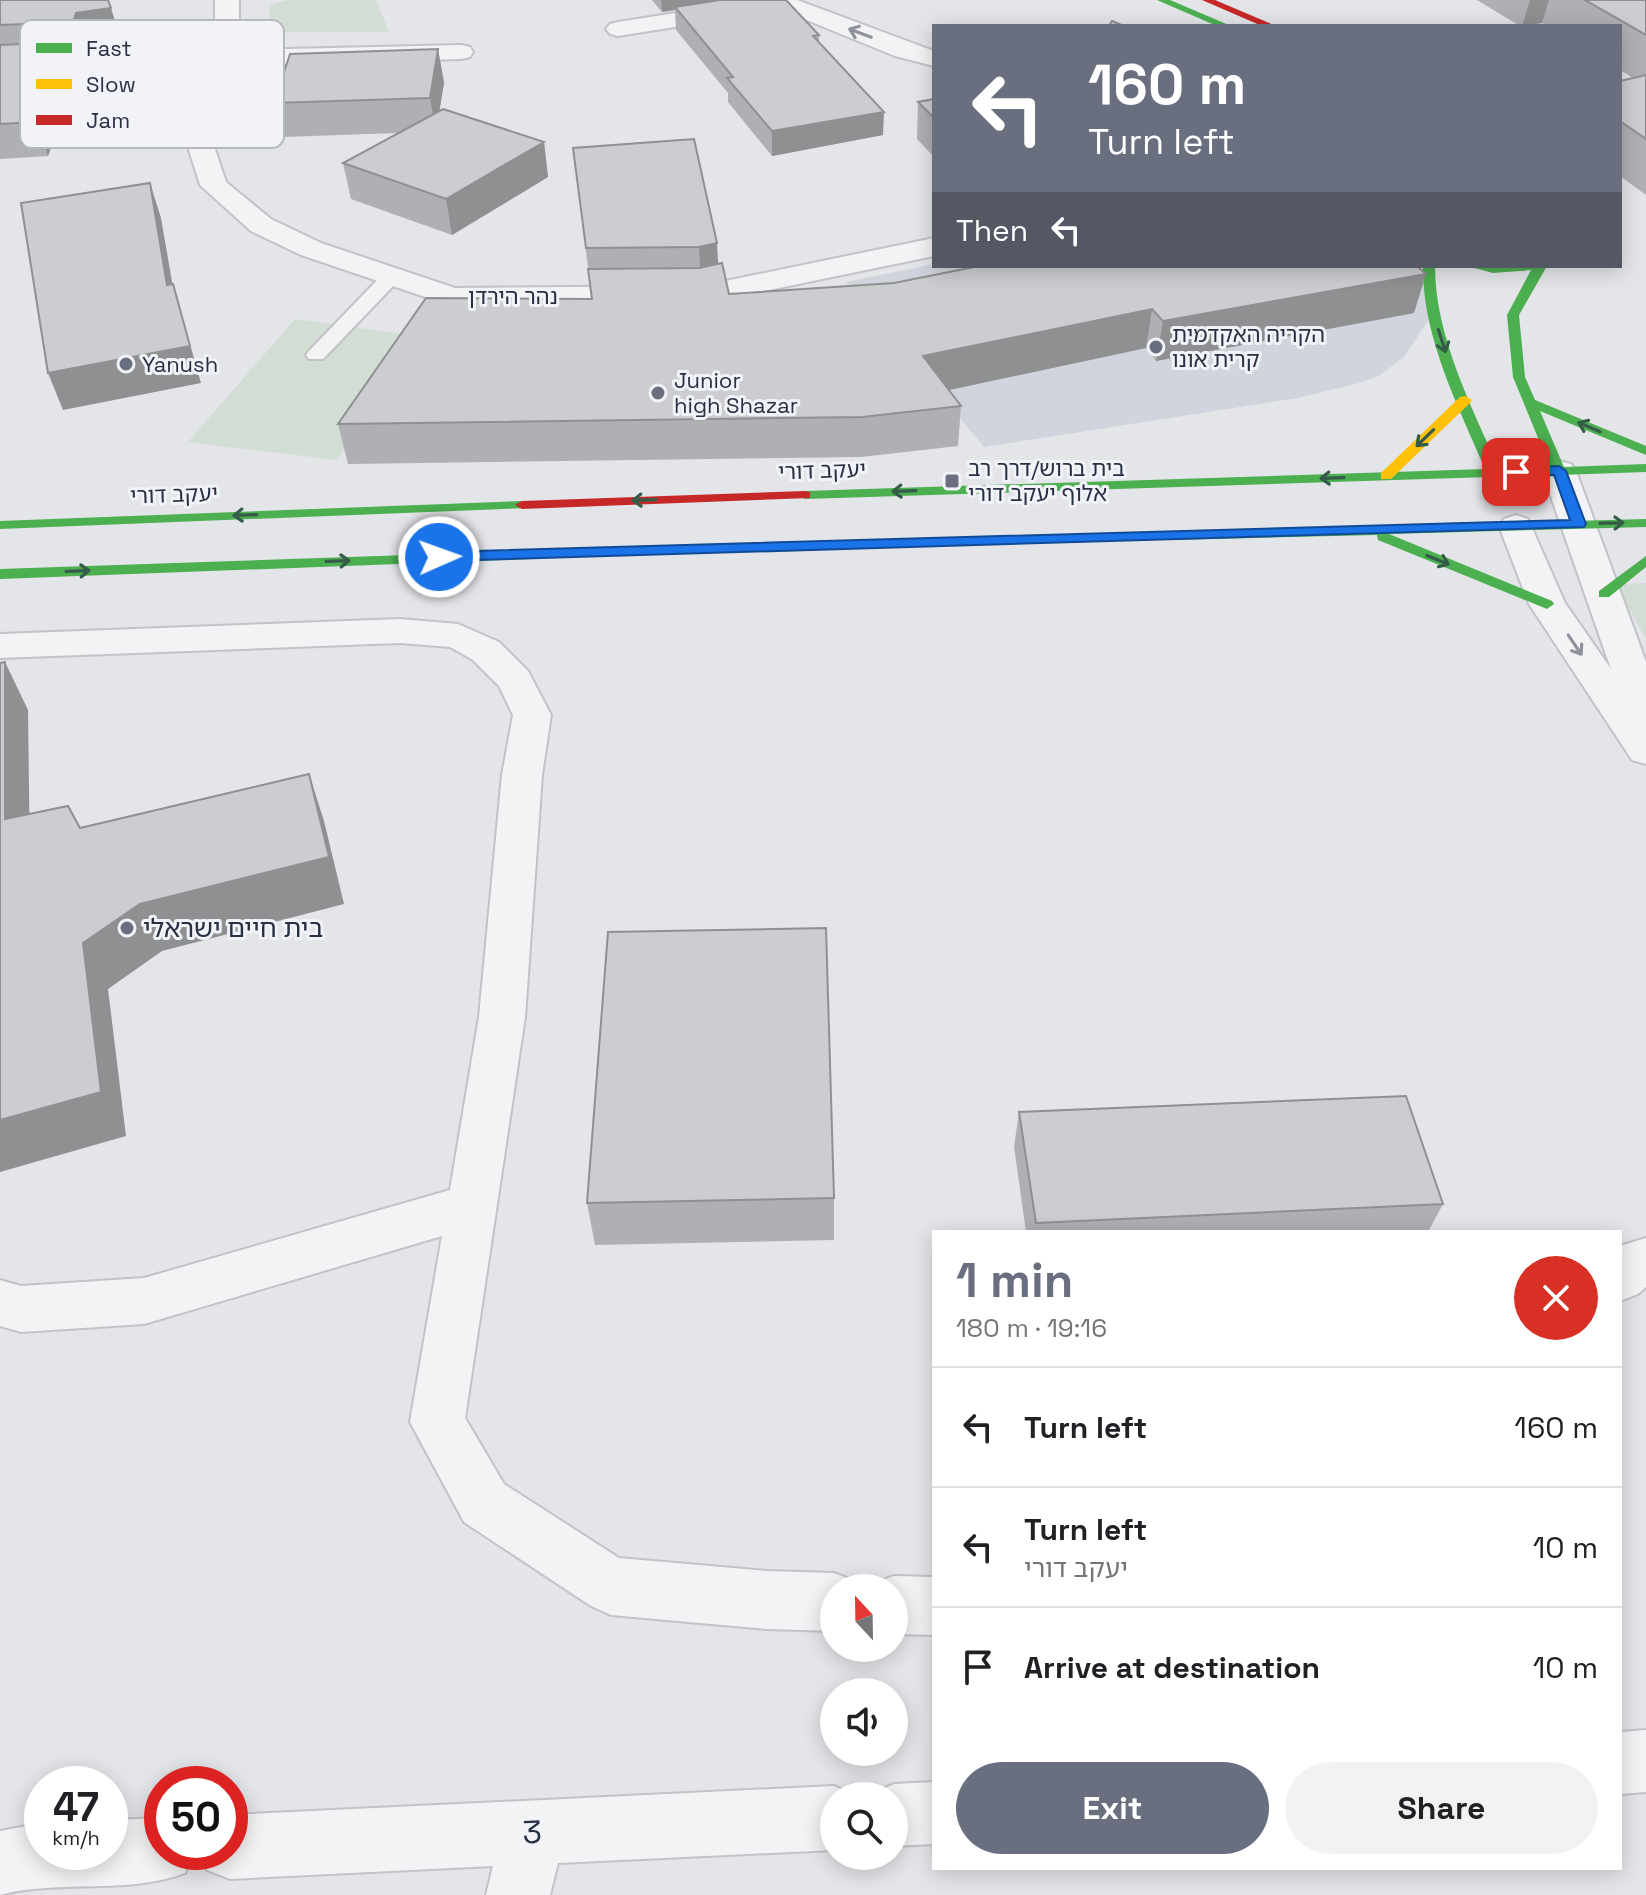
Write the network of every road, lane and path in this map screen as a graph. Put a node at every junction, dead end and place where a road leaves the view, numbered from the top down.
1 (1162, 0) edge
2 (1207, 0) edge
3 (789, 1) edge
4 (1221, 24) edge
5 (1266, 24) edge
6 (618, 29) dead end
7 (461, 52) dead end
8 (284, 57) edge
9 (932, 58) edge
10 (20, 68) edge
11 (0, 69) edge
12 (202, 148) edge
13 (932, 247) edge
14 (1429, 268) edge
15 (1486, 268) edge
16 (1509, 268) edge
17 (1539, 268) edge
18 (392, 276) junction
19 (316, 355) dead end
20 (1465, 400) junction
21 (1533, 403) junction
22 (1646, 451) edge
23 (1646, 468) edge
24 (1559, 471) junction
25 (1494, 473) junction
26 (1386, 476) junction
27 (1646, 523) edge
28 (1579, 524) junction
29 (0, 525) edge
30 (1516, 526) junction
31 (1366, 530) junction
32 (1646, 560) edge
33 (0, 574) edge
34 (1604, 594) junction
35 (1547, 604) junction
36 (0, 646) edge
37 (1646, 715) edge
38 (1646, 750) edge
39 (470, 1206) junction
40 (0, 1303) edge
41 (820, 1602) edge
42 (908, 1605) edge
43 (932, 1606) edge
44 (1646, 1761) edge
45 (1622, 1763) edge
46 (932, 1813) edge
47 (908, 1814) edge
48 (820, 1819) edge
49 (534, 1832) junction
50 (248, 1846) edge
51 (144, 1851) edge
52 (0, 1863) edge
53 (518, 1895) edge

1 - 4 main road
2 - 5 main road
3 - 6 street
9 -> 3 street
7 - 8 street
10 - 11 street
12 - 18 street, נהר הירדן
13 - 18 street, נהר הירדן
14 -> 20 main road
15 - 16 main road
17 - 21 main road
18 - 19 lane
20 - 25 main road
20 -> 26 main road
22 -> 21 main road
21 - 24 main road
23 - 24 main road, יעקב דורי
24 - 25 main road, יעקב דורי
24 - 28 street
25 - 26 main road, יעקב דורי
25 - 30 main road
26 -> 29 main road, יעקב דורי
28 -> 27 main road
28 - 30 main road
28 - 34 street
30 - 31 main road
30 - 35 street
33 -> 31 main road
31 -> 35 main road
32 - 34 main road
34 - 37 street
35 -> 38 street
36 - 39 street
39 - 40 street
39 - 41 street
42 - 43 street
44 - 45 street
46 - 47 street
48 - 49 street, 3
49 - 50 street, 3
49 - 53 street
51 - 52 street

